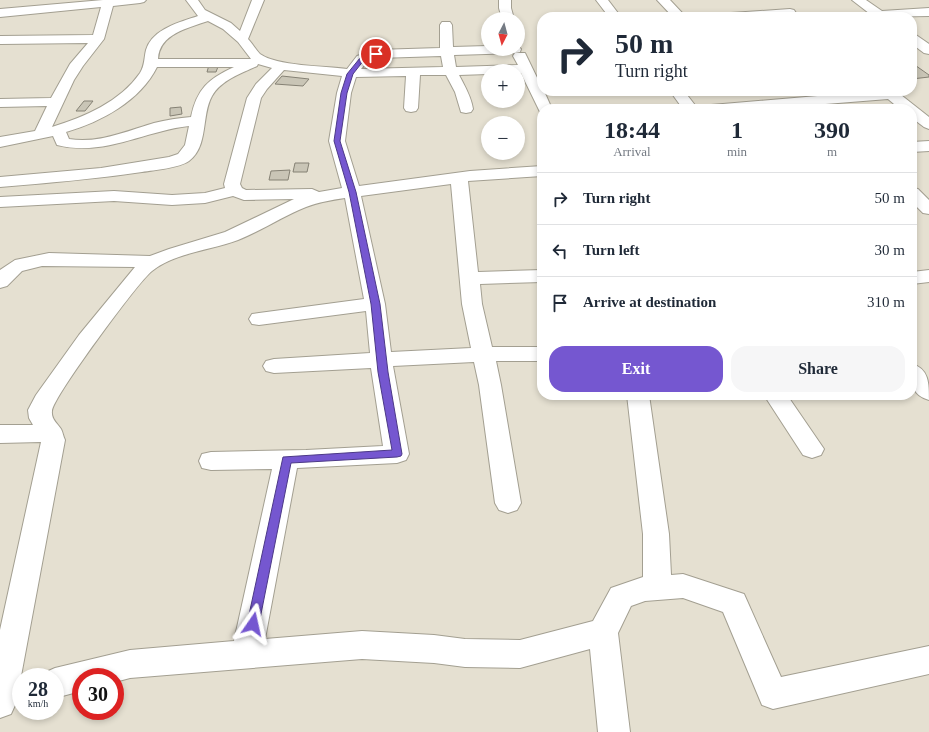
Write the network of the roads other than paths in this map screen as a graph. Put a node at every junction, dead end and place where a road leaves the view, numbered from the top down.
1 (13, 0) edge
2 (70, 0) edge
3 (140, 0) edge
4 (192, 0) edge
5 (258, 0) edge
6 (505, 0) edge
7 (602, 0) edge
8 (663, 0) edge
9 (858, 0) edge
10 (59, 1) edge
11 (105, 2) edge
12 (779, 4) dead end
13 (1, 9) edge
14 (14, 12) junction
15 (506, 12) edge
16 (611, 12) edge
17 (675, 12) edge
18 (788, 12) edge
19 (874, 12) edge
20 (928, 13) edge
21 (917, 14) edge
22 (209, 17) junction
23 (0, 24) edge
24 (446, 25) dead end
25 (98, 39) junction
26 (242, 39) junction
27 (0, 40) edge
28 (917, 42) edge
29 (917, 50) edge
30 (928, 50) edge
31 (481, 51) edge
32 (447, 53) junction
33 (520, 56) edge
34 (151, 63) junction
35 (259, 63) junction
36 (282, 66) junction
37 (526, 69) junction
38 (450, 71) junction
39 (413, 72) junction
40 (350, 74) junction
41 (537, 92) edge
42 (681, 96) edge
43 (771, 96) edge
44 (864, 96) edge
45 (893, 96) edge
46 (56, 102) junction
47 (0, 103) edge
48 (687, 104) edge
49 (780, 104) edge
50 (798, 104) edge
51 (903, 104) edge
52 (410, 108) dead end
53 (466, 109) dead end
54 (917, 115) edge
55 (198, 120) junction
56 (929, 124) edge
57 (58, 130) junction
58 (41, 134) junction
59 (0, 142) edge
60 (929, 146) edge
61 (917, 147) edge
62 (537, 171) edge
63 (459, 178) junction
64 (0, 182) edge
65 (234, 191) junction
66 (352, 192) junction
67 (330, 195) junction
68 (0, 202) edge
69 (153, 262) junction
70 (537, 276) edge
71 (929, 276) edge
72 (917, 277) edge
73 (469, 278) junction
74 (0, 282) edge
75 (376, 304) junction
76 (259, 319) dead end
77 (484, 354) junction
78 (537, 354) edge
79 (382, 360) junction
80 (274, 366) dead end
81 (917, 377) edge
82 (929, 392) edge
83 (639, 400) edge
84 (778, 400) edge
85 (51, 433) junction
86 (0, 434) edge
87 (812, 449) dead end
88 (286, 460) junction
89 (211, 461) dead end
90 (508, 503) dead end
91 (657, 588) junction
92 (603, 632) junction
93 (247, 653) junction
94 (929, 660) edge
95 (64, 681) edge
96 (6, 697) edge
97 (614, 732) edge

1 - 13 street
2 - 10 street
3 - 11 street
4 - 22 street
5 - 26 street
6 - 15 street
7 - 16 street
8 - 17 street
9 - 19 street
10 - 13 street
11 - 13 street
11 - 14 street
11 - 25 street
12 - 18 street
13 - 14 street
14 - 23 street
20 - 21 street
22 - 26 street
22 - 34 street
24 - 32 street
25 - 27 street
25 - 46 street
26 - 35 street
28 - 30 street
29 - 30 street
31 - 32 street
32 - 38 street
32 - 40 street
33 - 37 street
34 - 35 street
34 - 57 street
35 - 36 street
35 - 55 street
36 - 40 street
36 - 65 street
37 - 38 street
37 - 41 street
38 - 39 street
38 - 53 street
39 - 40 street
39 - 52 street
40 - 66 street
42 - 48 street
43 - 49 street
44 - 50 street
45 - 51 street
46 - 47 street
46 - 58 street
54 - 56 street
55 - 57 street
55 - 64 street
57 - 58 street
58 - 59 street
60 - 61 street
62 - 63 street
63 - 66 street
63 - 73 street
65 - 67 street
65 - 68 street
66 - 67 street
66 - 75 street
67 - 69 street
69 - 74 street
69 - 85 street
70 - 73 street
71 - 72 street
73 - 77 street
75 - 76 street
75 - 79 street
77 - 78 street
77 - 79 street
77 - 90 street
79 - 80 street
79 - 88 street
81 - 82 street
83 - 91 street
84 - 87 street
85 - 86 street
85 - 96 street
88 - 89 street
88 - 93 street
91 - 92 street
91 - 94 street
92 - 93 street
92 - 97 street
93 - 95 street

